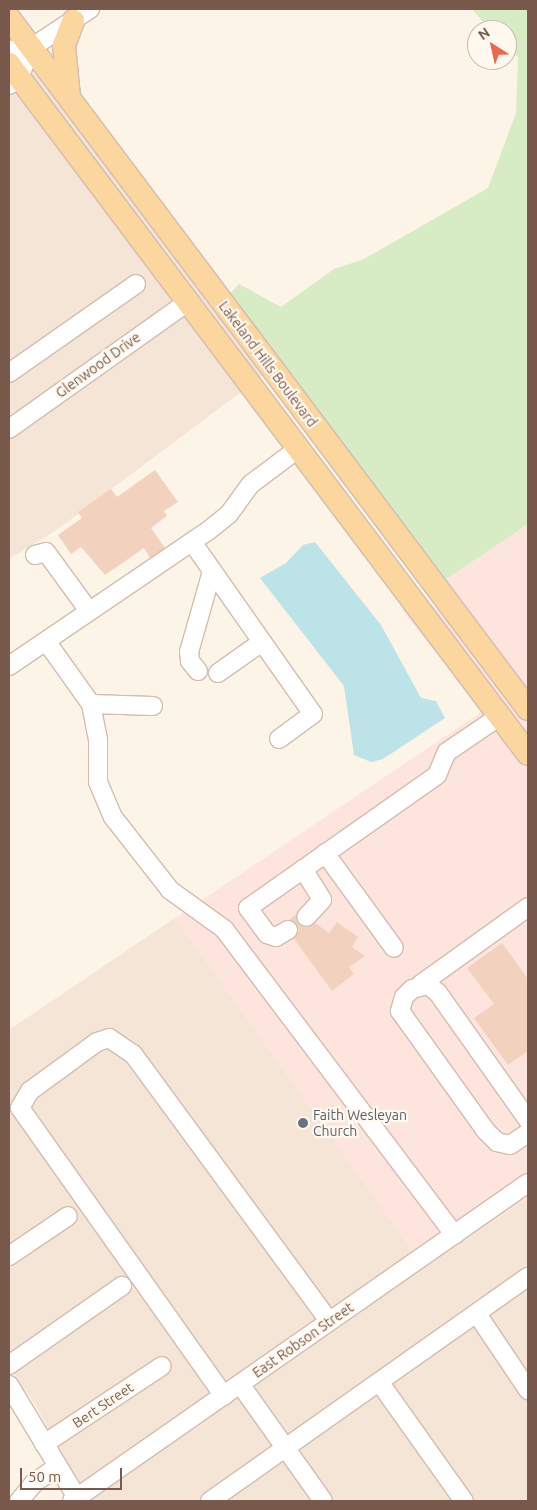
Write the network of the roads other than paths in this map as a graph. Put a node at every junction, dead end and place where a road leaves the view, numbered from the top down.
1 (82, 15) edge
2 (9, 18) edge
3 (31, 48) junction
4 (9, 50) edge
5 (12, 76) edge
6 (69, 97) junction
7 (136, 284) dead end
8 (188, 302) junction
9 (10, 369) edge
10 (9, 429) edge
11 (299, 448) junction
12 (192, 542) junction
13 (35, 554) dead end
14 (212, 571) junction
15 (89, 611) junction
16 (461, 620) junction
17 (46, 641) junction
18 (262, 642) junction
19 (9, 666) edge
20 (198, 672) dead end
21 (218, 673) dead end
22 (91, 704) junction
23 (153, 706) dead end
24 (528, 709) edge
25 (500, 716) junction
26 (279, 739) dead end
27 (528, 754) edge
28 (326, 853) junction
29 (303, 869) junction
30 (526, 913) edge
31 (306, 917) dead end
32 (288, 930) dead end
33 (394, 948) dead end
34 (421, 984) junction
35 (528, 1120) edge
36 (528, 1133) edge
37 (528, 1183) edge
38 (68, 1216) dead end
39 (455, 1235) junction
40 (9, 1256) edge
41 (528, 1278) edge
42 (122, 1286) dead end
43 (477, 1314) junction
44 (330, 1321) junction
45 (9, 1365) edge
46 (162, 1366) dead end
47 (380, 1383) junction
48 (240, 1384) junction
49 (9, 1386) edge
50 (528, 1390) edge
51 (224, 1396) junction
52 (44, 1444) junction
53 (286, 1449) junction
54 (58, 1466) junction
55 (76, 1500) edge
56 (19, 1501) edge
57 (210, 1501) edge
58 (323, 1501) edge
59 (464, 1501) edge

1 - 3 street
1 - 6 main road
2 - 3 main road, Lakeland Hills Boulevard
3 - 4 street
3 - 5 street
3 - 6 main road, Lakeland Hills Boulevard
5 - 8 main road, Lakeland Hills Boulevard
6 - 16 main road, Lakeland Hills Boulevard
7 - 9 street
8 - 10 street, Glenwood Drive
8 - 11 main road, Lakeland Hills Boulevard
11 - 12 street
11 - 16 main road
11 - 25 main road, Lakeland Hills Boulevard
12 - 14 street
12 - 15 street
13 - 15 street
14 - 18 street
14 - 20 street
15 - 17 street
16 - 24 main road, Lakeland Hills Boulevard
17 - 19 street
17 - 22 street
18 - 21 street
18 - 26 street
22 - 23 street
22 - 39 street
25 - 27 main road, Lakeland Hills Boulevard
25 - 28 street
28 - 29 street
28 - 33 street
29 - 31 street
29 - 32 street
30 - 34 street
34 - 35 street
34 - 36 street
37 - 39 street, East Robson Street
38 - 40 street
39 - 44 street, East Robson Street
41 - 43 street
42 - 45 street
43 - 47 street
43 - 50 street
44 - 48 street, East Robson Street
44 - 51 street
46 - 52 street, Bert Street
47 - 53 street
47 - 59 street
48 - 51 street, East Robson Street
48 - 53 street
49 - 52 street
51 - 55 street, East Robson Street
52 - 54 street
53 - 57 street
53 - 58 street
54 - 55 street
54 - 56 street

